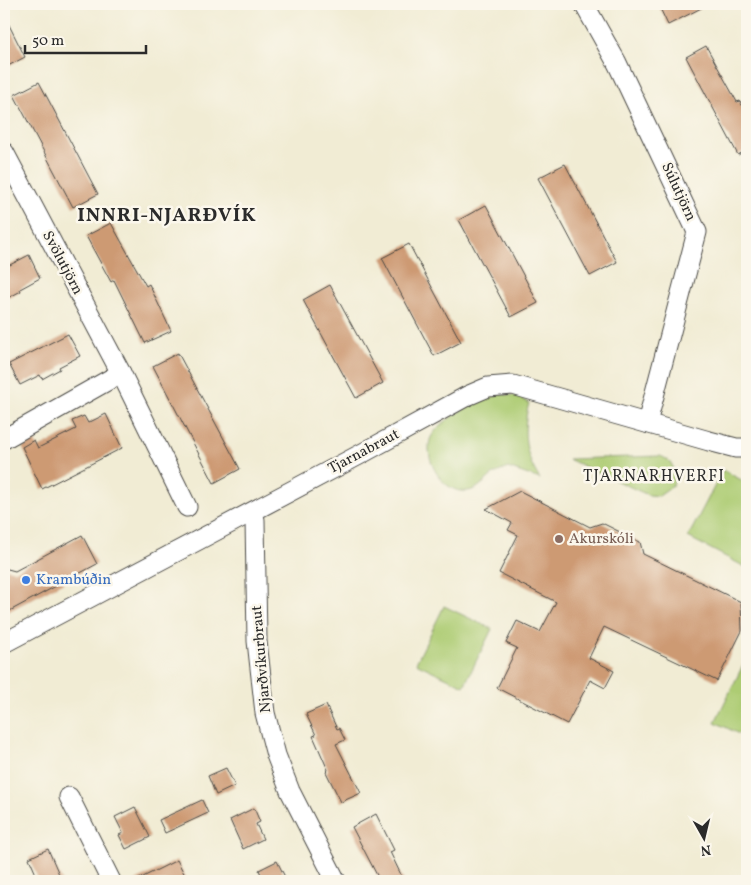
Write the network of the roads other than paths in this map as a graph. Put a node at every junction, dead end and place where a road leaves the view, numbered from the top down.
1 (584, 4) edge
2 (4, 152) edge
3 (121, 373) junction
4 (647, 422) junction
5 (4, 439) edge
6 (747, 448) edge
7 (187, 507) dead end
8 (253, 512) junction
9 (4, 643) edge
10 (69, 797) dead end
11 (111, 881) edge
12 (336, 881) edge

1 - 4 street, Súlutjörn
2 - 3 street, Svölutjörn
3 - 5 street
3 - 7 street, Svölutjörn
4 - 6 street, Tjarnabraut
4 - 8 street, Tjarnabraut
8 - 9 street, Tjarnabraut
8 - 12 street, Njarðvíkurbraut
10 - 11 street

